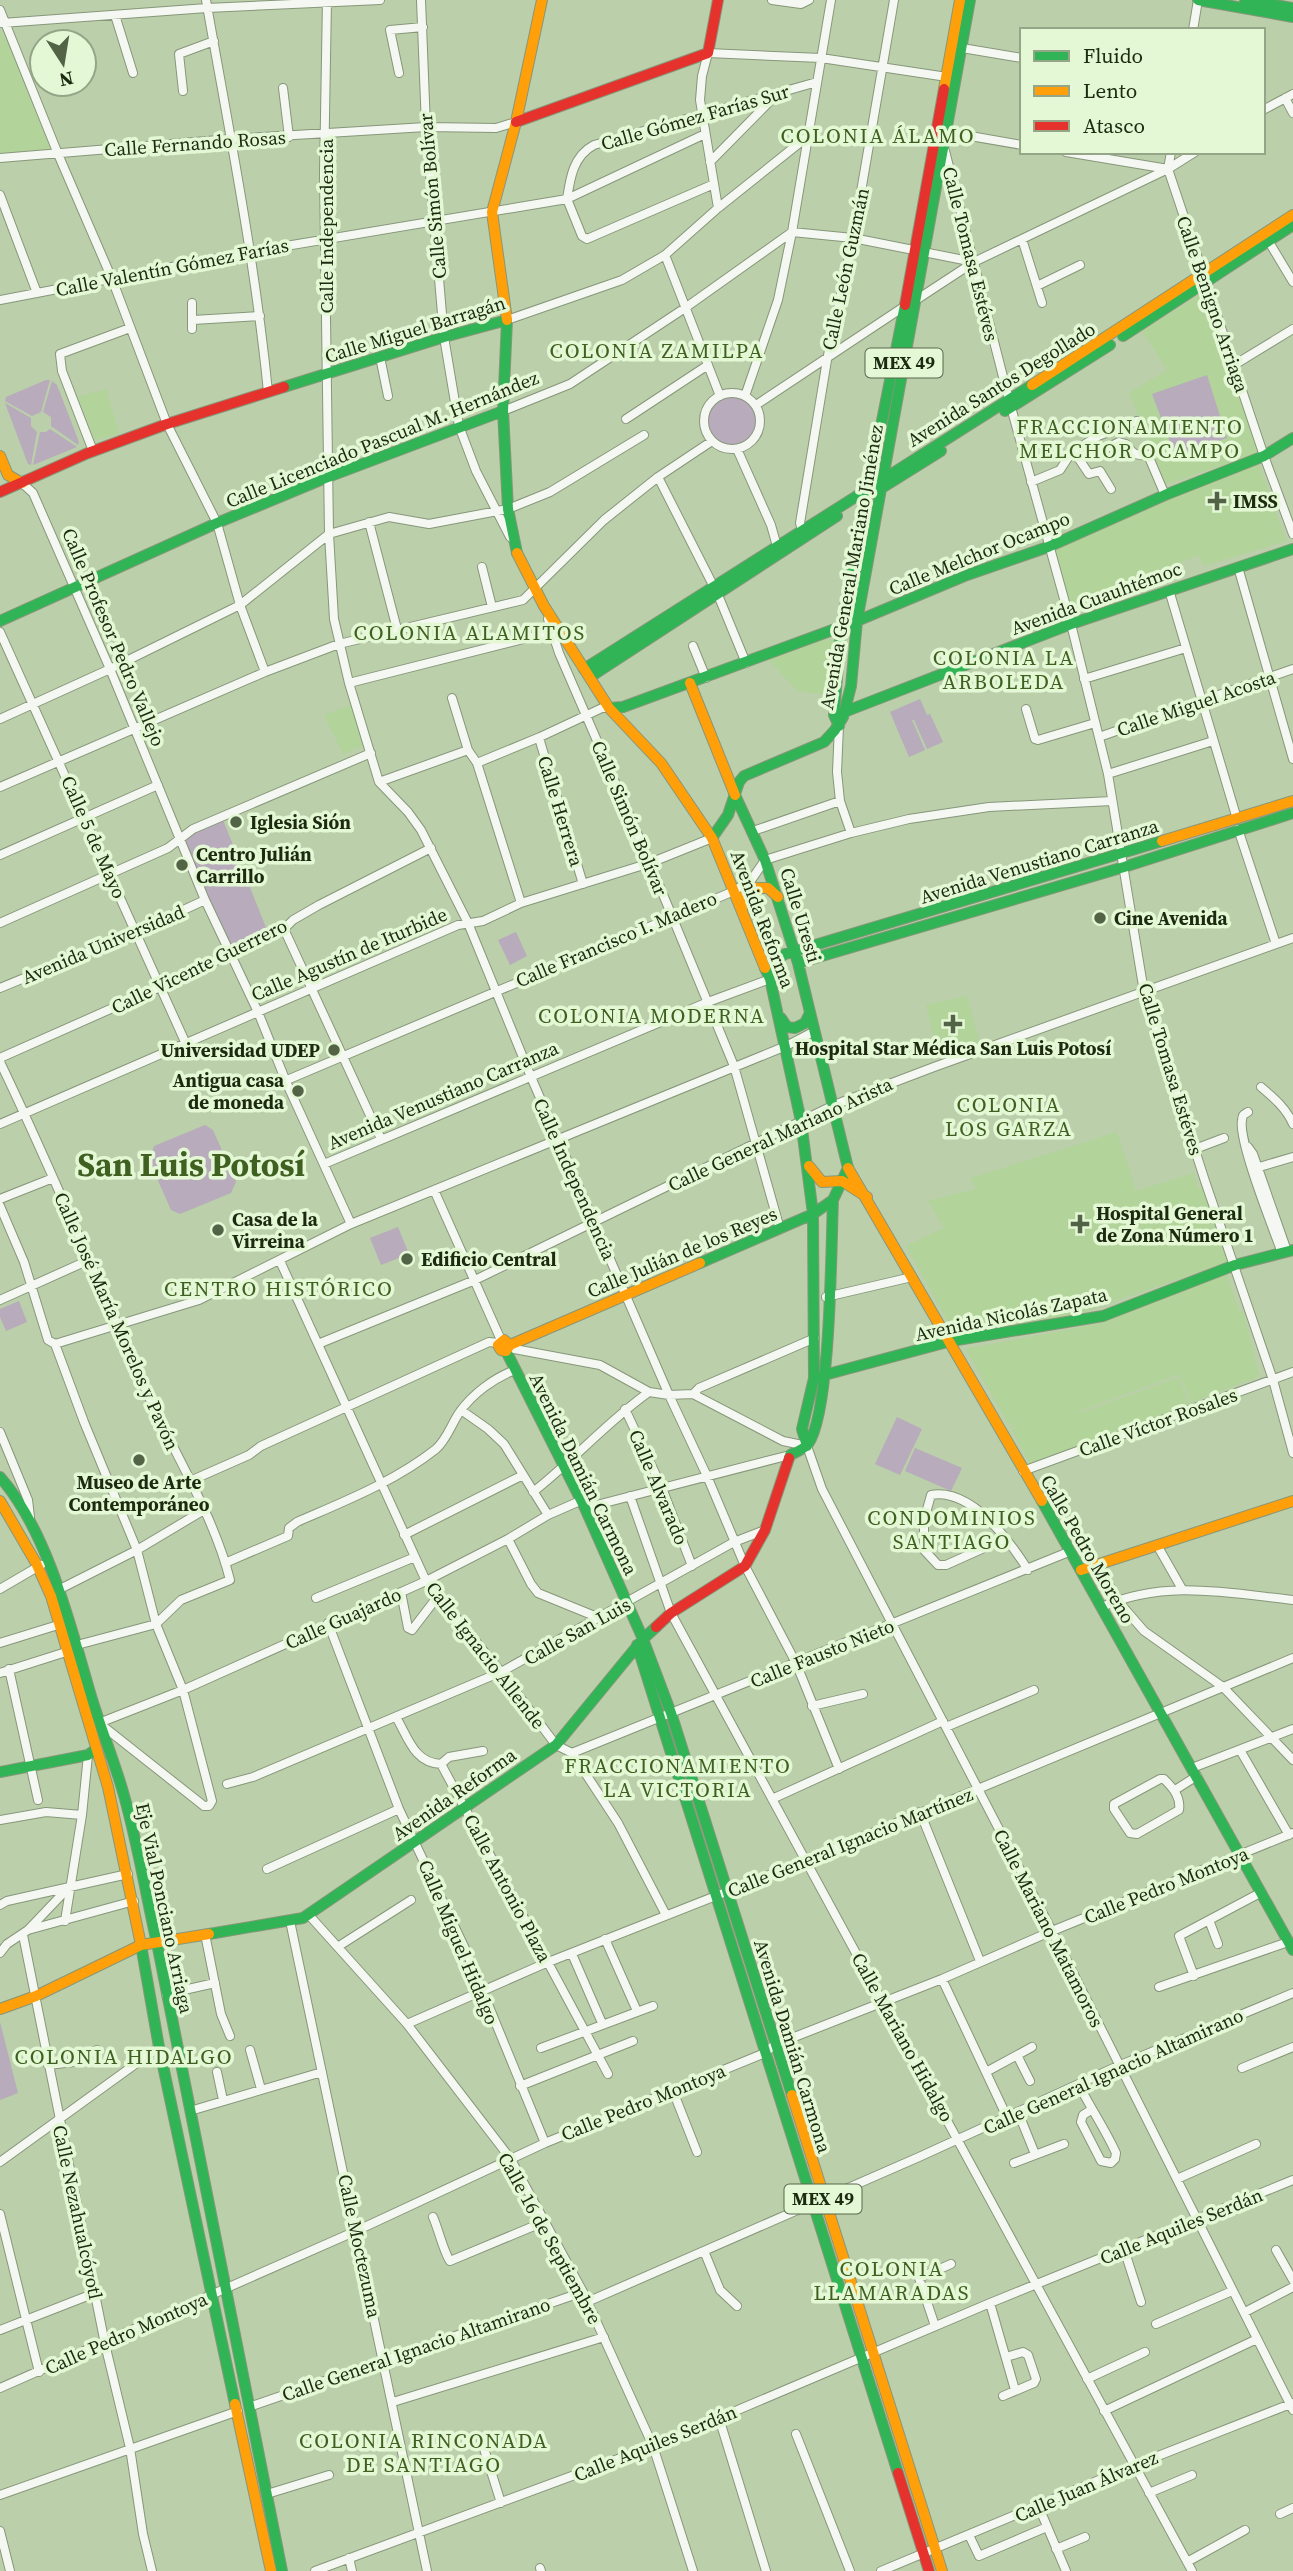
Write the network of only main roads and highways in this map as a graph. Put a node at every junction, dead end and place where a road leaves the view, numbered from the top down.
1 (542, 0) edge
2 (718, 0) edge
3 (960, 0) edge
4 (970, 0) edge
5 (1198, 0) edge
6 (1245, 0) edge
7 (1293, 8) edge
8 (1293, 17) edge
9 (516, 122) junction
10 (1293, 215) edge
11 (1293, 225) edge
12 (1266, 237) junction
13 (921, 251) junction
14 (507, 320) junction
15 (503, 411) junction
16 (1293, 438) edge
17 (0, 456) edge
18 (22, 483) junction
19 (875, 488) junction
20 (0, 492) edge
21 (1293, 549) edge
22 (0, 621) edge
23 (857, 621) junction
24 (842, 627) junction
25 (838, 660) junction
26 (853, 662) junction
27 (587, 673) junction
28 (690, 683) junction
29 (609, 708) junction
30 (846, 713) junction
31 (837, 720) junction
32 (735, 795) junction
33 (1293, 801) edge
34 (1293, 813) edge
35 (746, 819) junction
36 (1238, 824) junction
37 (713, 840) junction
38 (778, 897) junction
39 (742, 910) junction
40 (796, 958) junction
41 (770, 979) junction
42 (810, 1013) junction
43 (780, 1018) junction
44 (808, 1162) junction
45 (848, 1168) junction
46 (842, 1181) junction
47 (867, 1198) junction
48 (833, 1200) junction
49 (813, 1214) junction
50 (1287, 1251) edge
51 (951, 1341) junction
52 (505, 1346) joint
53 (819, 1377) junction
54 (0, 1477) edge
55 (0, 1501) edge
56 (1293, 1502) edge
57 (42, 1564) junction
58 (1081, 1570) junction
59 (640, 1642) junction
60 (666, 1715) junction
61 (92, 1752) junction
62 (688, 1769) junction
63 (0, 1772) edge
64 (677, 1772) junction
65 (722, 1894) junction
66 (157, 1943) junction
67 (141, 1945) junction
68 (1291, 1946) edge
69 (0, 2009) edge
70 (818, 2201) junction
71 (244, 2409) junction
72 (930, 2552) junction
73 (271, 2571) edge
74 (282, 2571) edge
75 (929, 2571) edge
76 (942, 2571) edge

1 - 9 main road
2 - 9 main road
3 - 13 main road, Avenida General Mariano Jiménez / MEX 49
4 - 13 main road, Avenida General Mariano Jiménez / MEX 49
5 - 8 main road
6 - 7 main road
9 - 14 main road, Avenida Reforma
10 - 12 main road, Avenida Santos Degollado
11 - 12 main road, Avenida Santos Degollado
12 - 19 main road, Avenida Santos Degollado
13 - 19 main road, Avenida General Mariano Jiménez / MEX 49
13 - 19 main road, Avenida General Mariano Jiménez / MEX 49
14 - 15 main road, Avenida Reforma
14 - 18 main road, Calle Miguel Barragán
15 - 22 main road, Calle Licenciado Pascual M. Hernández
15 - 27 main road, Avenida Reforma
16 - 23 main road, Calle Melchor Ocampo
17 - 18 main road, Calle Profesor Pedro Vallejo
18 - 20 main road, Calle Miguel Barragán
19 - 23 main road, Avenida General Mariano Jiménez / MEX 49
19 - 24 main road, Avenida General Mariano Jiménez / MEX 49
19 - 27 main road, Avenida Santos Degollado
21 - 30 main road, Avenida Cuauhtémoc
23 - 24 main road, Calle Melchor Ocampo
23 - 26 main road, Avenida General Mariano Jiménez / MEX 49
24 - 25 main road, Avenida General Mariano Jiménez / MEX 49
24 - 28 main road, Calle Melchor Ocampo
25 - 26 main road
25 - 31 main road, Avenida General Mariano Jiménez / MEX 49
26 - 30 main road, Avenida General Mariano Jiménez / MEX 49
27 - 29 main road, Avenida Reforma
28 - 29 main road, Calle Melchor Ocampo
28 - 32 main road, Calle Uresti
29 - 37 main road, Avenida Reforma
30 - 31 main road, Avenida General Mariano Jiménez / MEX 49
31 - 32 main road
32 - 35 main road, Calle Uresti
32 - 37 main road
33 - 36 main road, Avenida Venustiano Carranza
34 - 36 main road, Avenida Venustiano Carranza
35 - 37 main road
35 - 38 main road, Calle Uresti
36 - 40 main road, Avenida Venustiano Carranza
36 - 40 main road, Avenida Venustiano Carranza
37 - 39 main road, Avenida Reforma
38 - 39 main road
38 - 40 main road, Calle Uresti
39 - 41 main road, Avenida Reforma
40 - 41 main road
40 - 42 main road, Calle Uresti
41 - 43 main road, Avenida Reforma
42 - 43 main road
42 - 45 main road, Calle Uresti
43 - 44 main road, Avenida Reforma
44 - 46 main road
44 - 49 main road, Avenida Reforma
45 - 46 main road, Calle Julián de los Reyes
45 - 47 main road, Calle Pedro Moreno
46 - 47 main road
46 - 48 main road, Calle Julián de los Reyes
47 - 51 main road, Calle Pedro Moreno
48 - 49 main road, Calle Julián de los Reyes
48 - 53 main road, Avenida Reforma
49 - 52 main road, Calle Julián de los Reyes
49 - 53 main road, Avenida Reforma
50 - 51 main road, Avenida Nicolás Zapata
51 - 53 main road, Avenida Nicolás Zapata
51 - 58 main road, Calle Pedro Moreno
52 - 59 main road, Avenida Damián Carmona / MEX 49
53 - 59 main road, Avenida Reforma
54 - 57 main road, Eje Vial Ponciano Arriaga
55 - 57 main road, Eje Vial Ponciano Arriaga
56 - 58 main road
57 - 61 main road, Eje Vial Ponciano Arriaga
57 - 66 main road, Eje Vial Ponciano Arriaga
58 - 68 main road, Calle Pedro Moreno
59 - 60 main road, Avenida Damián Carmona / MEX 49
59 - 66 main road, Avenida Reforma
60 - 62 main road, Avenida Damián Carmona / MEX 49
60 - 64 main road, Avenida Damián Carmona / MEX 49
61 - 63 main road
61 - 67 main road, Eje Vial Ponciano Arriaga
62 - 64 main road
62 - 65 main road, Avenida Damián Carmona / MEX 49
64 - 65 main road, Avenida Damián Carmona / MEX 49
65 - 70 main road, Avenida Damián Carmona / MEX 49
65 - 70 main road, Avenida Damián Carmona / MEX 49
66 - 67 main road, Avenida Reforma
66 - 71 main road, Eje Vial Ponciano Arriaga
67 - 69 main road, Avenida Reforma
67 - 71 main road, Eje Vial Ponciano Arriaga
70 - 72 main road, Avenida Damián Carmona / MEX 49
71 - 73 main road, Eje Vial Ponciano Arriaga
71 - 74 main road, Eje Vial Ponciano Arriaga
72 - 75 main road, Avenida Damián Carmona / MEX 49
72 - 76 main road, Avenida Damián Carmona / MEX 49

